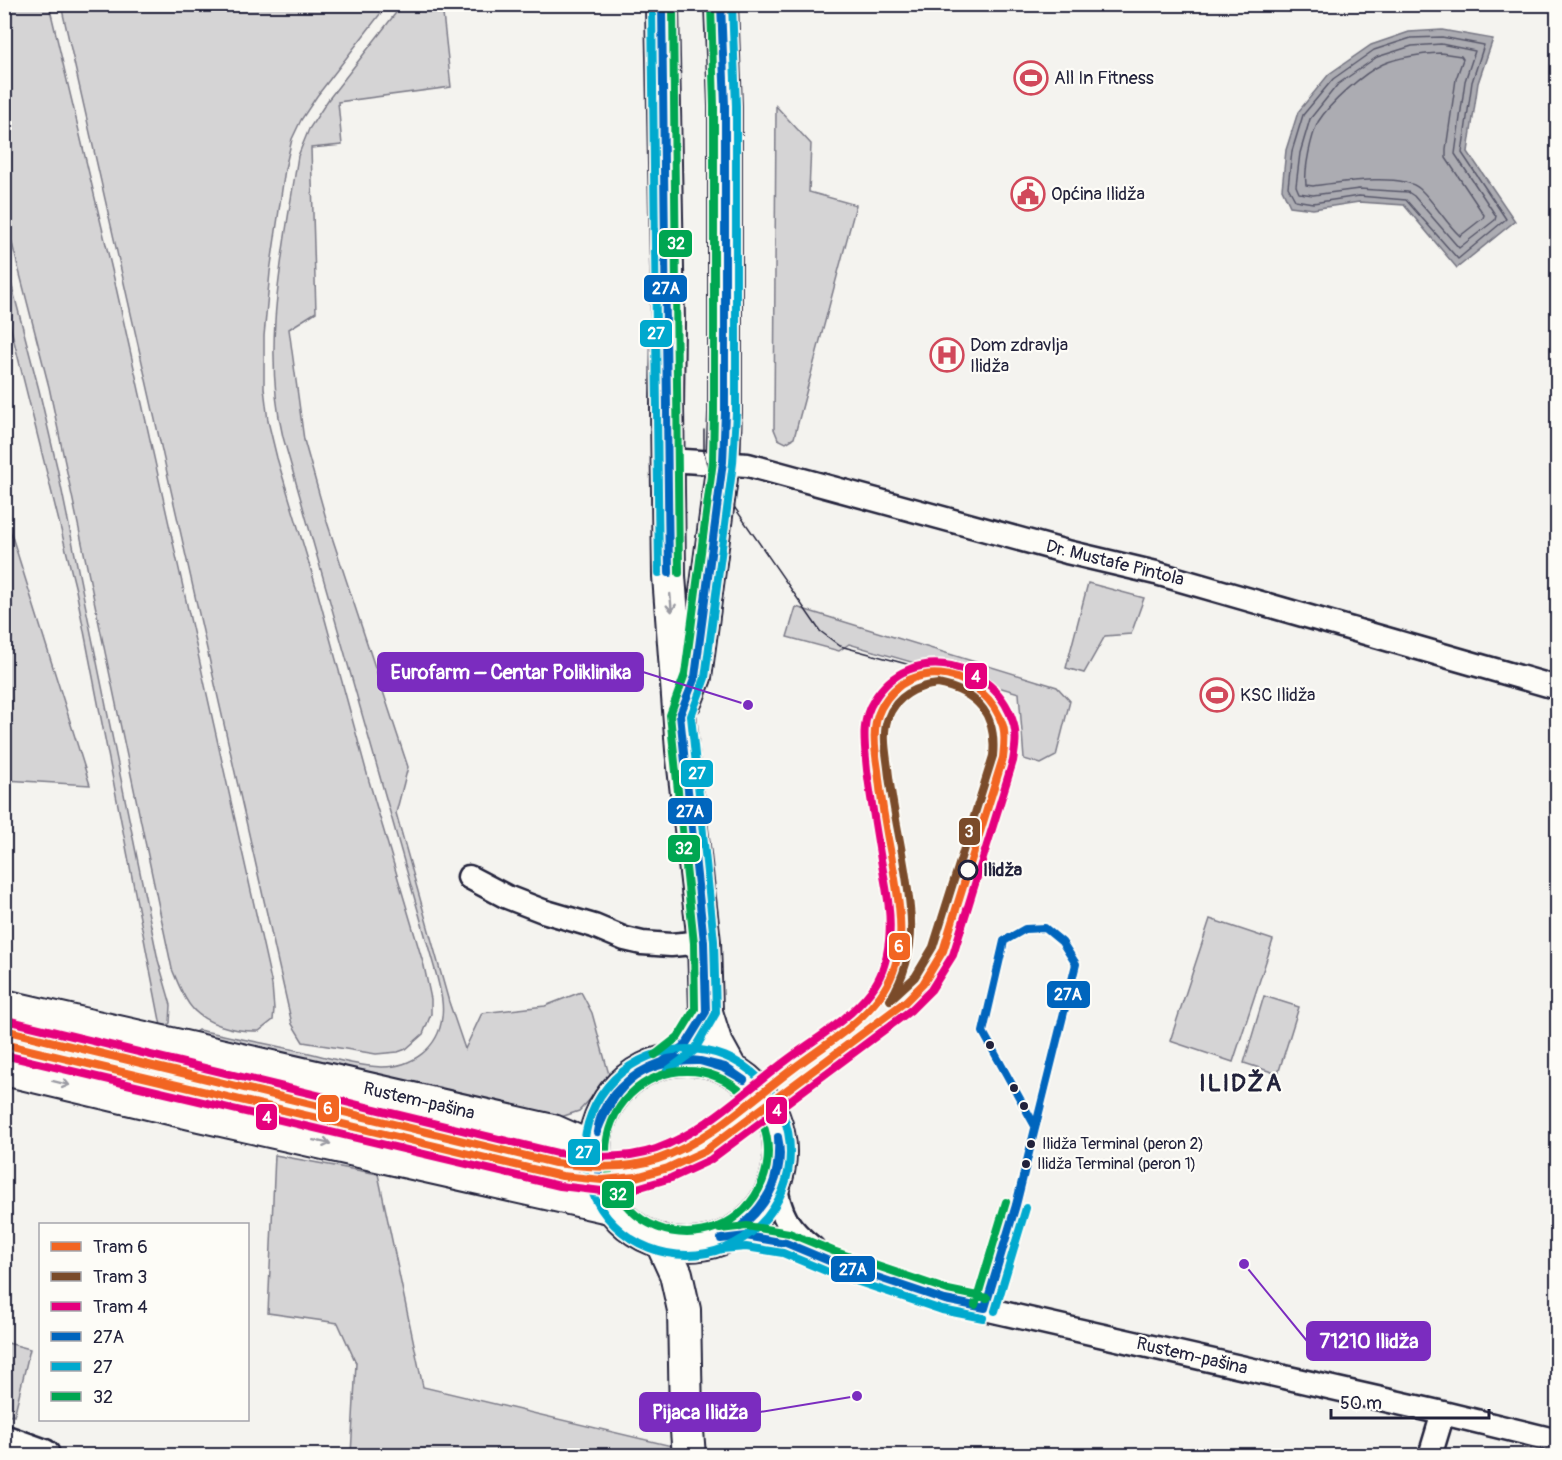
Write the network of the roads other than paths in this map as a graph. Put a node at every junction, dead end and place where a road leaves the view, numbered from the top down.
1 (662, 4) edge
2 (721, 4) edge
3 (668, 460) junction
4 (723, 462) junction
5 (1557, 688) edge
6 (680, 715) junction
7 (469, 877) dead end
8 (704, 942) junction
9 (4, 1006) edge
10 (706, 1012) junction
11 (661, 1063) junction
12 (4, 1069) edge
13 (731, 1070) junction
14 (606, 1107) junction
15 (553, 1131) junction
16 (594, 1155) junction
17 (775, 1182) junction
18 (613, 1208) junction
19 (716, 1240) junction
20 (661, 1241) junction
21 (829, 1261) junction
22 (684, 1310) junction
23 (1443, 1413) junction
24 (1557, 1441) edge
25 (4, 1442) edge
26 (43, 1455) edge
27 (689, 1455) edge
28 (1430, 1455) edge

1 - 3 main road
2 - 4 main road
3 - 4 street, Dr. Mustafe Pintola
3 -> 6 main road
4 - 5 street, Dr. Mustafe Pintola
4 - 6 main road
6 - 8 main road
7 - 8 street
8 - 10 main road
9 - 15 main road, Rustem-pašina
10 - 11 main road
10 - 13 main road
11 - 13 main road
11 - 14 main road
12 -> 18 main road
13 - 17 main road
14 - 15 main road
14 - 16 main road
15 - 16 main road, Rustem-pašina
16 - 18 main road
17 - 19 main road
17 - 21 street, Rustem-pašina
18 - 20 main road
19 - 20 main road
19 - 21 street, Rustem-pašina
19 - 22 main road
20 - 22 main road
21 - 23 street, Rustem-pašina
22 - 27 main road
23 - 24 street, Rustem-pašina
23 - 28 street
25 - 26 main road

